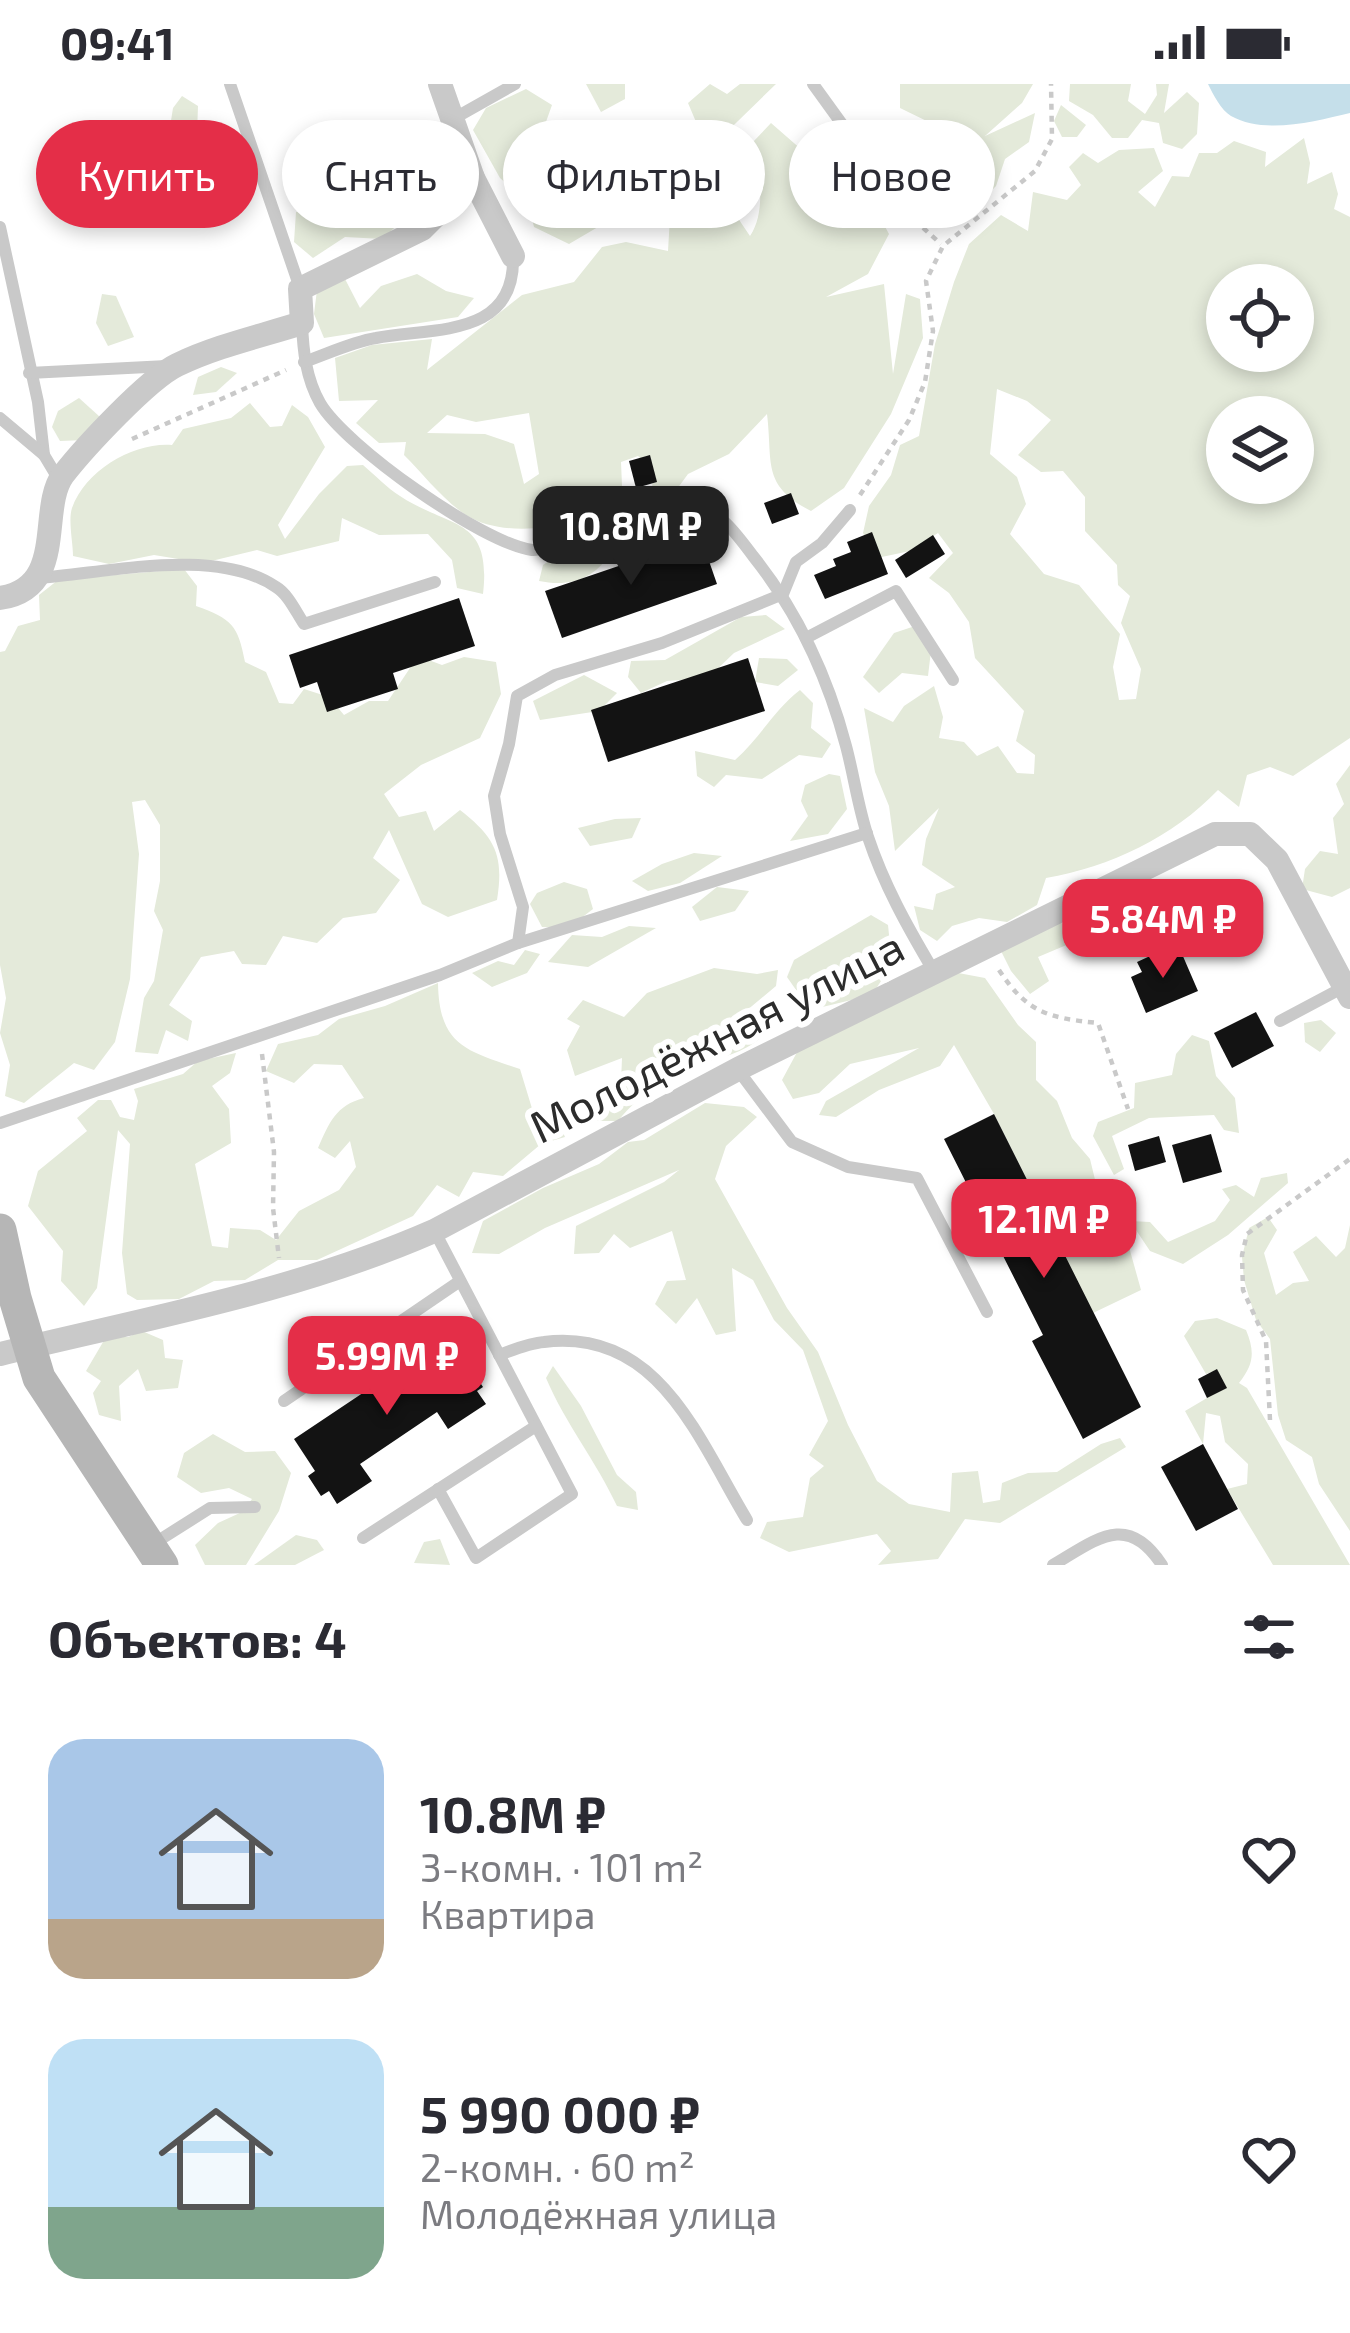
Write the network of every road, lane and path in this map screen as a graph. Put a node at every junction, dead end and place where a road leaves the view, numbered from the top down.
1 (230, 84) edge
2 (440, 84) edge
3 (515, 84) edge
4 (813, 84) edge
5 (1052, 84) edge
6 (452, 119) joint
7 (839, 120) edge
8 (479, 190) edge
9 (0, 227) edge
10 (423, 228) edge
11 (924, 228) edge
12 (943, 246) junction
13 (513, 256) joint
14 (300, 289) junction
15 (302, 323) junction
16 (304, 362) junction
17 (174, 366) junction
18 (29, 374) junction
19 (0, 418) edge
20 (133, 438) dead end
21 (44, 454) junction
22 (59, 480) junction
23 (850, 510) joint
24 (37, 578) junction
25 (435, 582) dead end
26 (783, 594) junction
27 (0, 598) edge
28 (806, 638) junction
29 (953, 680) dead end
30 (866, 833) junction
31 (518, 943) junction
32 (982, 946) junction
33 (933, 970) junction
34 (1347, 992) edge
35 (1280, 1021) dead end
36 (260, 1036) junction
37 (738, 1069) junction
38 (1128, 1109) dead end
39 (0, 1123) edge
40 (1350, 1159) edge
41 (0, 1230) edge
42 (434, 1231) junction
43 (460, 1281) junction
44 (283, 1288) junction
45 (987, 1312) dead end
46 (15, 1351) edge
47 (499, 1354) junction
48 (284, 1401) dead end
49 (1270, 1420) dead end
50 (536, 1426) junction
51 (438, 1489) junction
52 (255, 1507) dead end
53 (747, 1520) dead end
54 (363, 1538) dead end
55 (155, 1559) edge
56 (1053, 1565) edge
57 (1162, 1565) edge

1 - 14 lane
2 - 6 street
3 - 6 lane
4 - 7 lane
5 - 12 path
8 - 13 street
9 - 18 lane
10 - 14 street
11 - 12 path
12 - 23 path
13 - 16 lane
14 - 15 street
15 - 16 lane
15 - 17 street
16 - 20 path
16 - 26 lane
17 - 18 lane
17 - 22 street
18 - 21 lane
19 - 21 lane
21 - 22 lane
22 - 24 street
23 - 26 lane
24 - 25 lane
24 - 27 street
26 - 28 lane
26 - 31 lane
28 - 29 lane
28 - 30 lane
30 - 31 lane
30 - 33 lane
31 - 36 lane
32 - 33 street, Молодёжная улица
32 - 34 street, Молодёжная улица
32 - 38 path
33 - 37 street, Молодёжная улица
34 - 35 lane
36 - 39 lane
36 - 44 path
37 - 42 street, Молодёжная улица
37 - 45 lane
40 - 49 path
41 - 46 street
42 - 43 lane
42 - 44 street, Молодёжная улица
43 - 47 lane
43 - 48 lane
44 - 46 street, Молодёжная улица
46 - 55 street
47 - 50 lane
47 - 53 lane
50 - 51 lane
50 - 51 lane
51 - 54 lane
52 - 55 lane
56 - 57 lane

